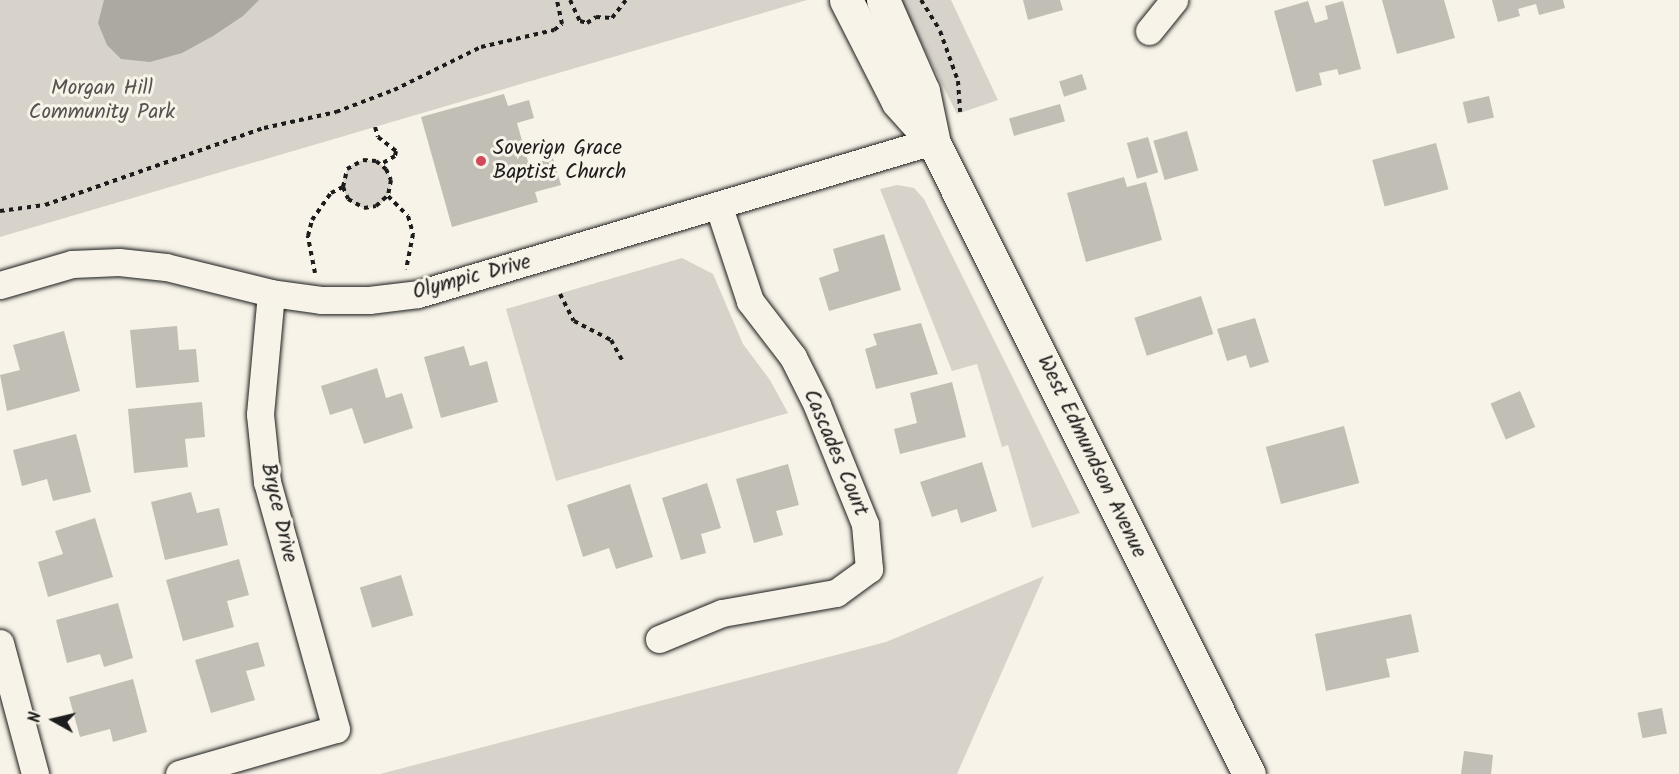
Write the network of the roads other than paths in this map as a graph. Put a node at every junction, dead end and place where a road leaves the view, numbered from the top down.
1 (846, 0) edge
2 (883, 0) edge
3 (1174, 0) edge
4 (1149, 31) dead end
5 (933, 141) junction
6 (719, 207) junction
7 (0, 285) edge
8 (271, 293) junction
9 (659, 639) dead end
10 (0, 643) edge
11 (35, 774) edge
12 (179, 774) edge
13 (1249, 774) edge

1 - 5 street, West Edmundson Avenue
2 - 5 street, West Edmundson Avenue
3 - 4 street
5 - 6 street, Olympic Drive
5 - 13 street, West Edmundson Avenue
6 - 8 street, Olympic Drive
6 - 9 street, Cascades Court
7 - 8 street, Olympic Drive
8 - 12 street, Bryce Drive
10 - 11 street

